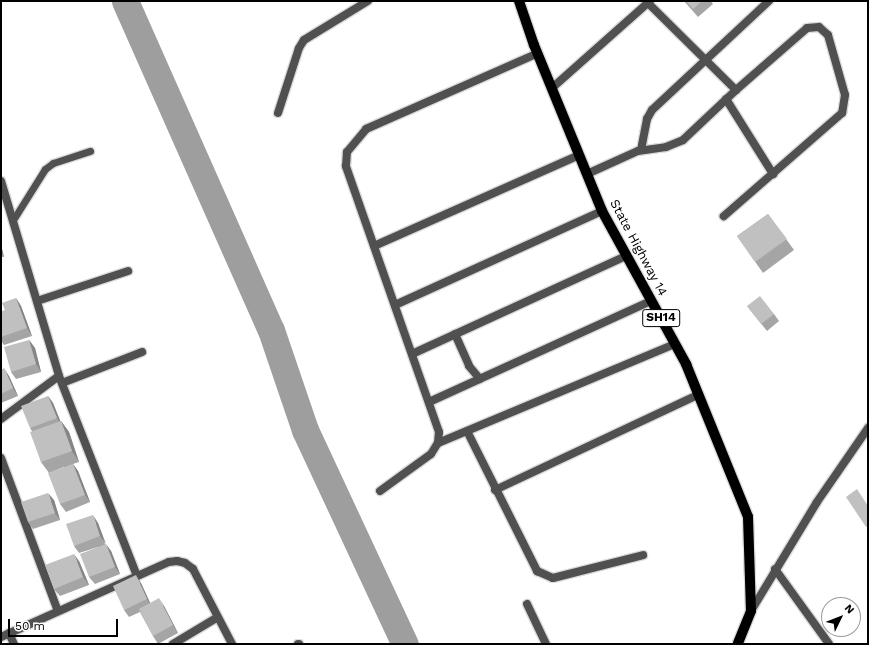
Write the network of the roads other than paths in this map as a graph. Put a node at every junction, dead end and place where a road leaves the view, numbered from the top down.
1 (368, 1) edge
2 (769, 1) edge
3 (521, 2) edge
4 (649, 2) edge
5 (538, 53) junction
6 (706, 60) junction
7 (552, 88) junction
8 (736, 90) junction
9 (726, 99) junction
10 (278, 113) dead end
11 (641, 150) junction
12 (90, 151) dead end
13 (579, 155) junction
14 (587, 174) junction
15 (774, 174) junction
16 (1, 181) edge
17 (602, 211) junction
18 (724, 216) dead end
19 (13, 220) junction
20 (374, 246) junction
21 (626, 256) junction
22 (128, 271) dead end
23 (37, 301) junction
24 (651, 301) junction
25 (395, 305) junction
26 (455, 334) junction
27 (675, 344) junction
28 (142, 352) dead end
29 (412, 354) junction
30 (61, 379) junction
31 (480, 379) junction
32 (698, 395) junction
33 (429, 402) junction
34 (1, 419) edge
35 (868, 428) edge
36 (467, 431) junction
37 (438, 443) junction
38 (1, 458) edge
39 (495, 490) junction
40 (380, 491) dead end
41 (643, 555) dead end
42 (775, 569) junction
43 (137, 576) junction
44 (527, 604) dead end
45 (58, 611) junction
46 (751, 611) junction
47 (218, 618) junction
48 (5, 635) edge
49 (14, 644) edge
50 (173, 644) edge
51 (232, 644) edge
52 (546, 644) edge
53 (738, 644) edge
54 (829, 644) edge

1 - 10 street
2 - 6 street
3 - 5 main road, State Highway 14 / SH14
4 - 6 street
4 - 7 street
5 - 7 main road, State Highway 14 / SH14
5 - 20 street
6 - 8 street
6 - 11 street
7 - 13 main road, State Highway 14 / SH14
8 - 9 street
8 - 15 street
9 - 11 street
9 - 15 street
11 - 14 street
12 - 19 lane
13 - 14 main road, State Highway 14 / SH14
13 - 20 street
14 - 17 main road, State Highway 14 / SH14
15 - 18 street
16 - 19 street
17 - 21 main road, State Highway 14 / SH14
17 - 25 street
19 - 23 street
20 - 25 street
21 - 24 main road, State Highway 14 / SH14
21 - 26 street
22 - 23 street
23 - 30 street
24 - 27 main road, State Highway 14 / SH14
24 - 31 street
25 - 29 street
26 - 29 street
26 - 31 street
27 - 32 main road, State Highway 14 / SH14
27 - 36 street
28 - 30 street
29 - 33 street
30 - 34 street
30 - 43 street
31 - 33 street
32 - 39 street
32 - 46 main road, State Highway 14 / SH14
33 - 37 street
35 - 42 street
36 - 37 street
36 - 39 street
37 - 40 street
38 - 45 street
39 - 41 street
42 - 46 street
42 - 54 street
43 - 45 street
43 - 47 street
44 - 52 street
45 - 48 street
46 - 53 main road, State Highway 14 / SH14
47 - 50 street
47 - 51 street
48 - 49 street

